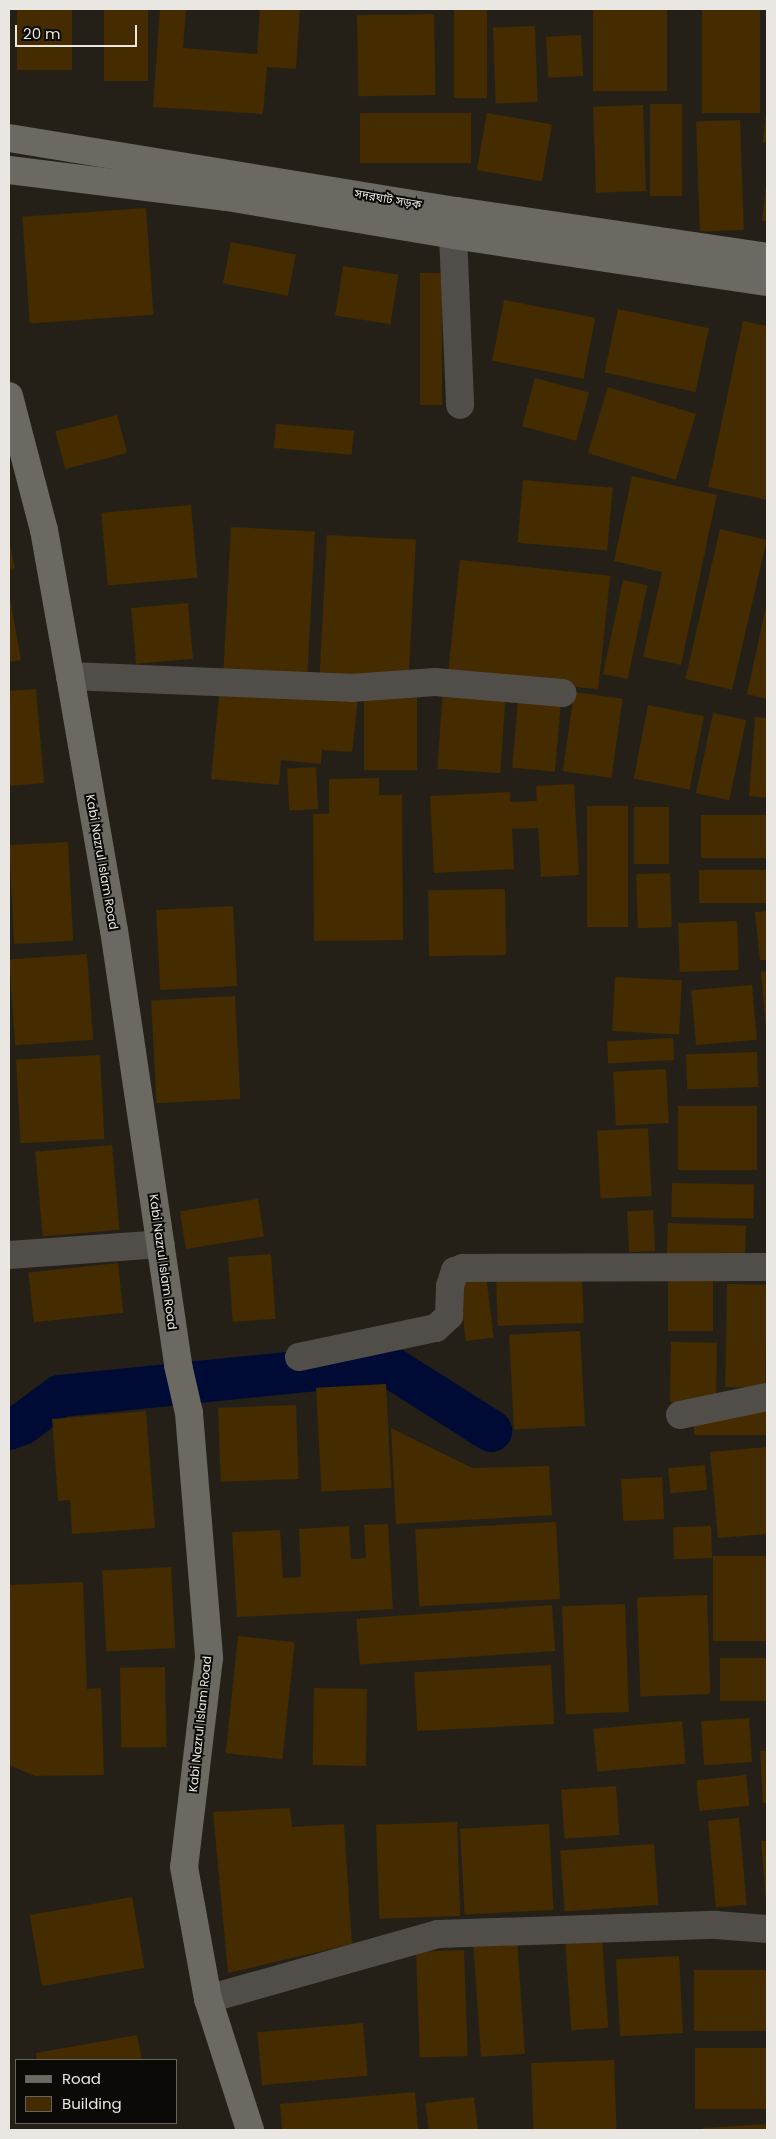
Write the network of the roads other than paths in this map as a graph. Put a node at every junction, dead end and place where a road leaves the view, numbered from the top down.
1 (9, 138) edge
2 (9, 170) edge
3 (453, 235) junction
4 (767, 257) edge
5 (767, 282) edge
6 (9, 396) edge
7 (460, 405) dead end
8 (70, 676) junction
9 (563, 693) dead end
10 (160, 1244) junction
11 (9, 1255) edge
12 (767, 1267) edge
13 (299, 1356) dead end
14 (767, 1396) edge
15 (680, 1415) dead end
16 (767, 1929) edge
17 (208, 1999) junction
18 (250, 2130) edge

1 - 4 main road, সদরঘাট সড়ক
2 - 3 main road, সদরঘাট সড়ক
3 - 5 main road, সদরঘাট সড়ক
3 - 7 street
6 - 8 main road, Kabi Nazrul Islam Road
8 - 9 street
8 - 10 main road, Kabi Nazrul Islam Road
10 - 11 street
10 - 17 main road, Kabi Nazrul Islam Road
12 - 13 street
14 - 15 street
16 - 17 street
17 - 18 main road, Kabi Nazrul Islam Road

